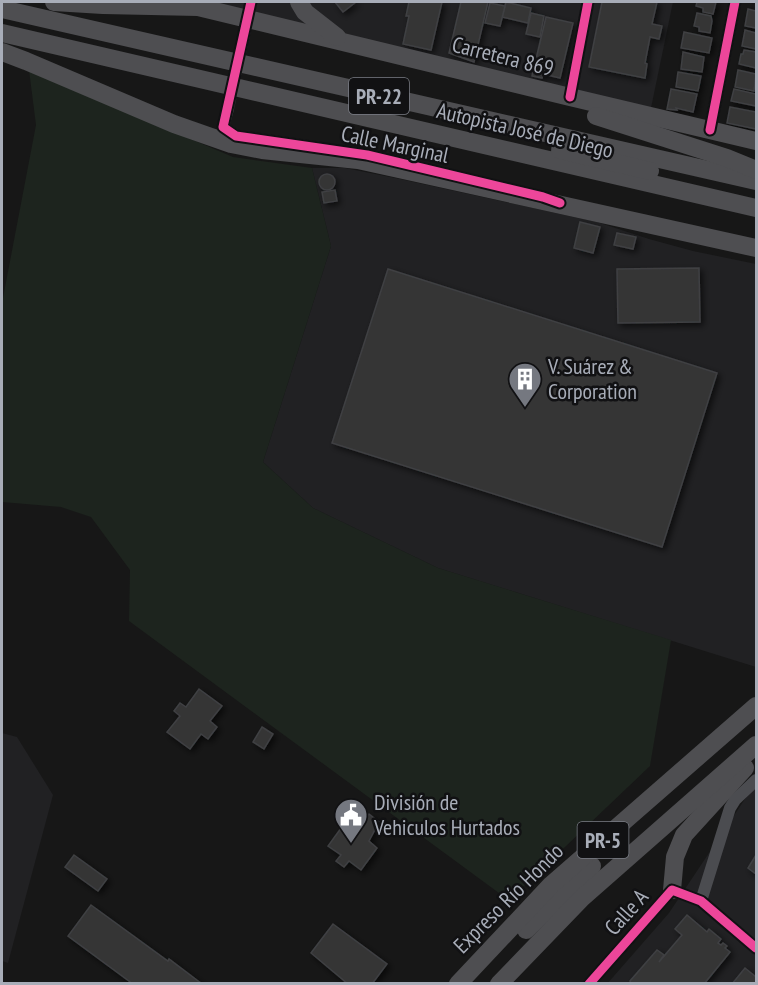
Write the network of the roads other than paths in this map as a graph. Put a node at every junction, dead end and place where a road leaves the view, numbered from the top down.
1 (54, 2) edge
2 (233, 2) edge
3 (299, 2) edge
4 (588, 2) edge
5 (735, 2) edge
6 (2, 9) edge
7 (210, 10) junction
8 (249, 10) edge
9 (2, 33) edge
10 (243, 39) tunnel mouth
11 (343, 42) junction
12 (2, 46) edge
13 (2, 52) edge
14 (420, 61) junction
15 (250, 67) junction
16 (247, 90) junction
17 (570, 97) junction
18 (332, 98) junction
19 (228, 109) tunnel mouth
20 (710, 130) junction
21 (221, 134) junction
22 (756, 141) edge
23 (756, 170) edge
24 (756, 182) edge
25 (756, 196) edge
26 (756, 208) edge
27 (756, 248) edge
28 (756, 706) edge
29 (756, 722) edge
30 (756, 745) edge
31 (756, 756) edge
32 (756, 780) edge
33 (672, 890) junction
34 (701, 901) junction
35 (756, 948) edge
36 (458, 984) edge
37 (474, 984) edge
38 (499, 984) edge
39 (589, 984) edge

1 - 7 highway, Carretera 869
2 - 7 highway
3 - 11 highway
4 - 17 street
5 - 20 street
6 - 15 highway, Autopista José de Diego / PR-22
7 - 8 highway, Carretera 869
8 - 10 street
8 - 11 highway, Carretera 869
9 - 16 highway, Autopista José de Diego / PR-22
11 - 14 highway, Carretera 869
12 - 21 highway
13 - 21 highway
14 - 17 highway, Carretera 869
14 - 23 highway
15 - 18 highway
15 - 24 highway, Autopista José de Diego / PR-22
16 - 18 highway
16 - 26 highway, Autopista José de Diego / PR-22
17 - 20 highway, Carretera 869
18 - 25 highway
19 - 21 street
20 - 22 highway, Carretera 869
21 - 27 highway, Calle Marginal
28 - 36 highway, Expreso Río Hondo / PR-5
29 - 37 highway
30 - 38 highway, PR-5
31 - 33 highway
32 - 34 street
33 - 34 street, Calle A
33 - 39 street, Calle A
34 - 35 street, Calle A

